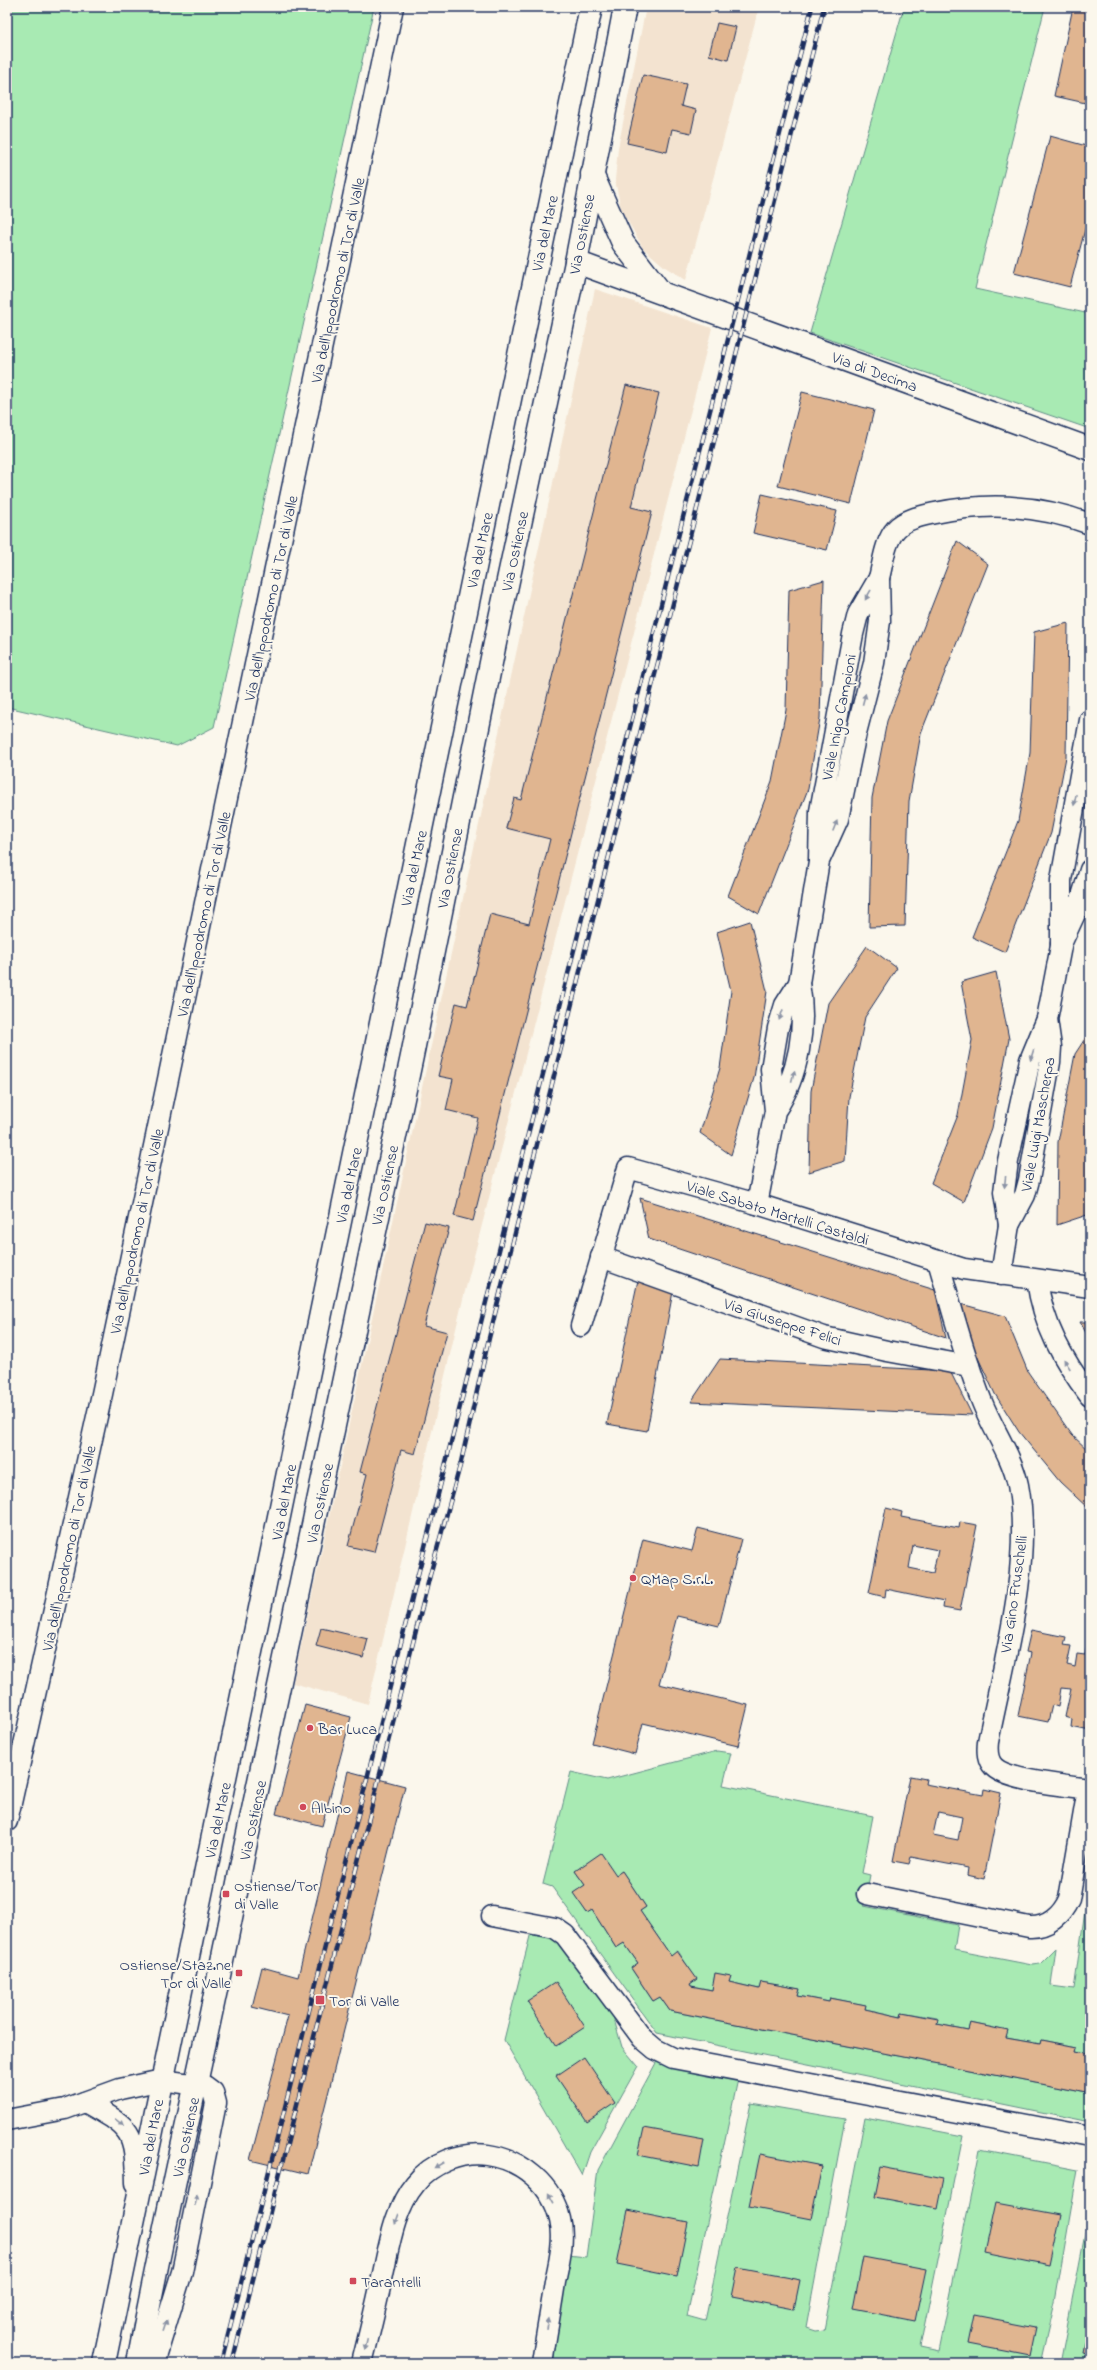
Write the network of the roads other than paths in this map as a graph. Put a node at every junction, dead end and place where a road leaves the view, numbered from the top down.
1 (394, 7) edge
2 (592, 7) edge
3 (624, 7) edge
4 (592, 174) junction
5 (576, 262) junction
6 (661, 292) junction
7 (1090, 449) edge
8 (1090, 524) edge
9 (1090, 720) edge
10 (1090, 870) edge
11 (1060, 946) junction
12 (757, 1204) junction
13 (602, 1257) junction
14 (938, 1261) junction
15 (1001, 1275) junction
16 (1037, 1280) junction
17 (1090, 1287) edge
18 (581, 1326) dead end
19 (969, 1366) junction
20 (1090, 1396) edge
21 (1089, 1789) edge
22 (7, 1821) edge
23 (867, 1894) dead end
24 (492, 1916) dead end
25 (162, 2080) junction
26 (196, 2084) junction
27 (85, 2102) junction
28 (7, 2120) edge
29 (1090, 2137) edge
30 (136, 2207) junction
31 (104, 2363) edge
32 (138, 2363) edge
33 (154, 2363) edge
34 (362, 2363) edge
35 (542, 2363) edge

1 - 22 street, Via dell'Ippodromo di Tor di Valle
2 - 25 main road, Via del Mare
3 - 4 main road, Via Ostiense
4 - 5 main road, Via Ostiense
4 - 6 main road, Via di Decima
5 - 6 main road, Via di Decima
5 - 26 main road, Via Ostiense
6 - 7 main road, Via di Decima
8 - 12 street, Viale Inigo Campioni
9 -> 11 street, Viale Luigi Mascherpa
10 - 11 street, Viale Luigi Mascherpa
11 - 15 street, Viale Luigi Mascherpa
12 - 13 street, Viale Sabato Martelli Castaldi
12 - 14 street, Viale Sabato Martelli Castaldi
13 - 18 street, Viale Sabato Martelli Castaldi
13 - 19 street, Via Giuseppe Felici
14 - 15 street, Viale Sabato Martelli Castaldi
14 - 19 street, Via Gino Fruschelli
15 - 16 street, Viale Sabato Martelli Castaldi
16 - 17 street, Viale Sabato Martelli Castaldi
20 -> 16 street
19 - 21 street, Via Gino Fruschelli
21 - 23 street
24 - 29 street
25 - 26 street
25 - 27 street
25 - 30 main road, Via del Mare
26 - 32 main road, Via Ostiense
33 -> 26 street
27 - 28 street
27 -> 30 street
30 - 31 main road, Via del Mare
35 -> 34 street

